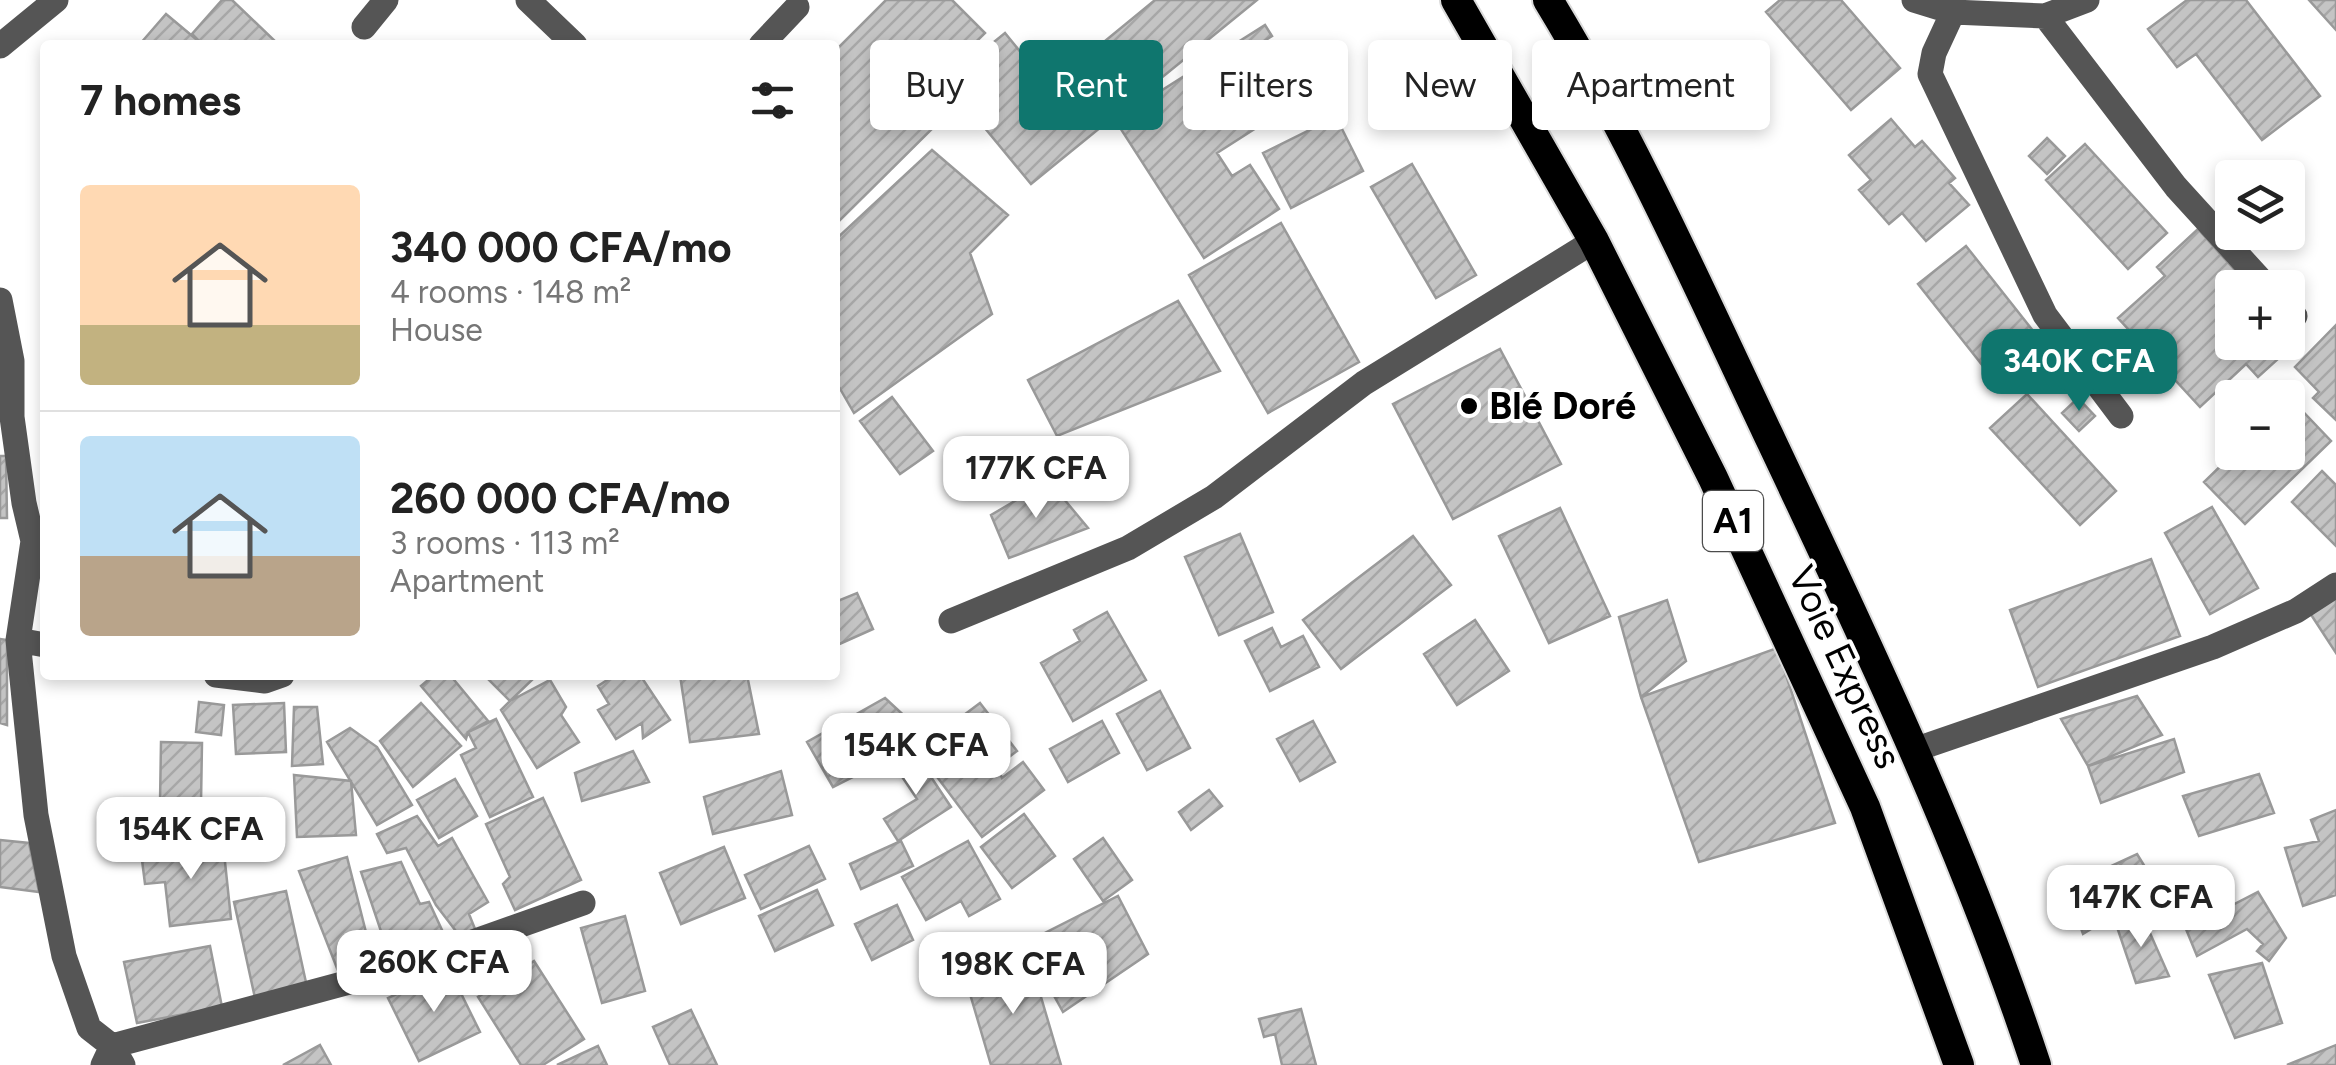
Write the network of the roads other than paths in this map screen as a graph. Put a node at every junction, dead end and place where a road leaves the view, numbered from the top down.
1 (56, 0) edge
2 (386, 0) edge
3 (528, 0) edge
4 (1456, 0) edge
5 (1548, 0) edge
6 (1914, 0) edge
7 (2087, 0) edge
8 (797, 7) dead end
9 (1953, 12) junction
10 (2045, 16) junction
11 (364, 27) dead end
12 (570, 40) edge
13 (766, 40) edge
14 (0, 46) edge
15 (1594, 241) junction
16 (2252, 270) edge
17 (0, 300) edge
18 (2122, 416) dead end
19 (2336, 584) edge
20 (951, 621) dead end
21 (18, 640) junction
22 (40, 644) edge
23 (1914, 750) junction
24 (584, 903) dead end
25 (113, 1059) edge
26 (1958, 1065) edge
27 (2036, 1065) edge

1 - 14 street
2 - 11 street
3 - 12 street
4 - 15 highway, Voie Express / A1
5 - 23 highway, A1
6 - 9 street
7 - 10 street
8 - 13 street
9 - 10 street
9 - 18 street
10 - 16 street
15 - 20 street
15 - 26 highway, Voie Express / A1
17 - 21 street
19 - 23 street
21 - 22 street
21 - 25 street
23 - 27 highway, A1
24 - 25 street

